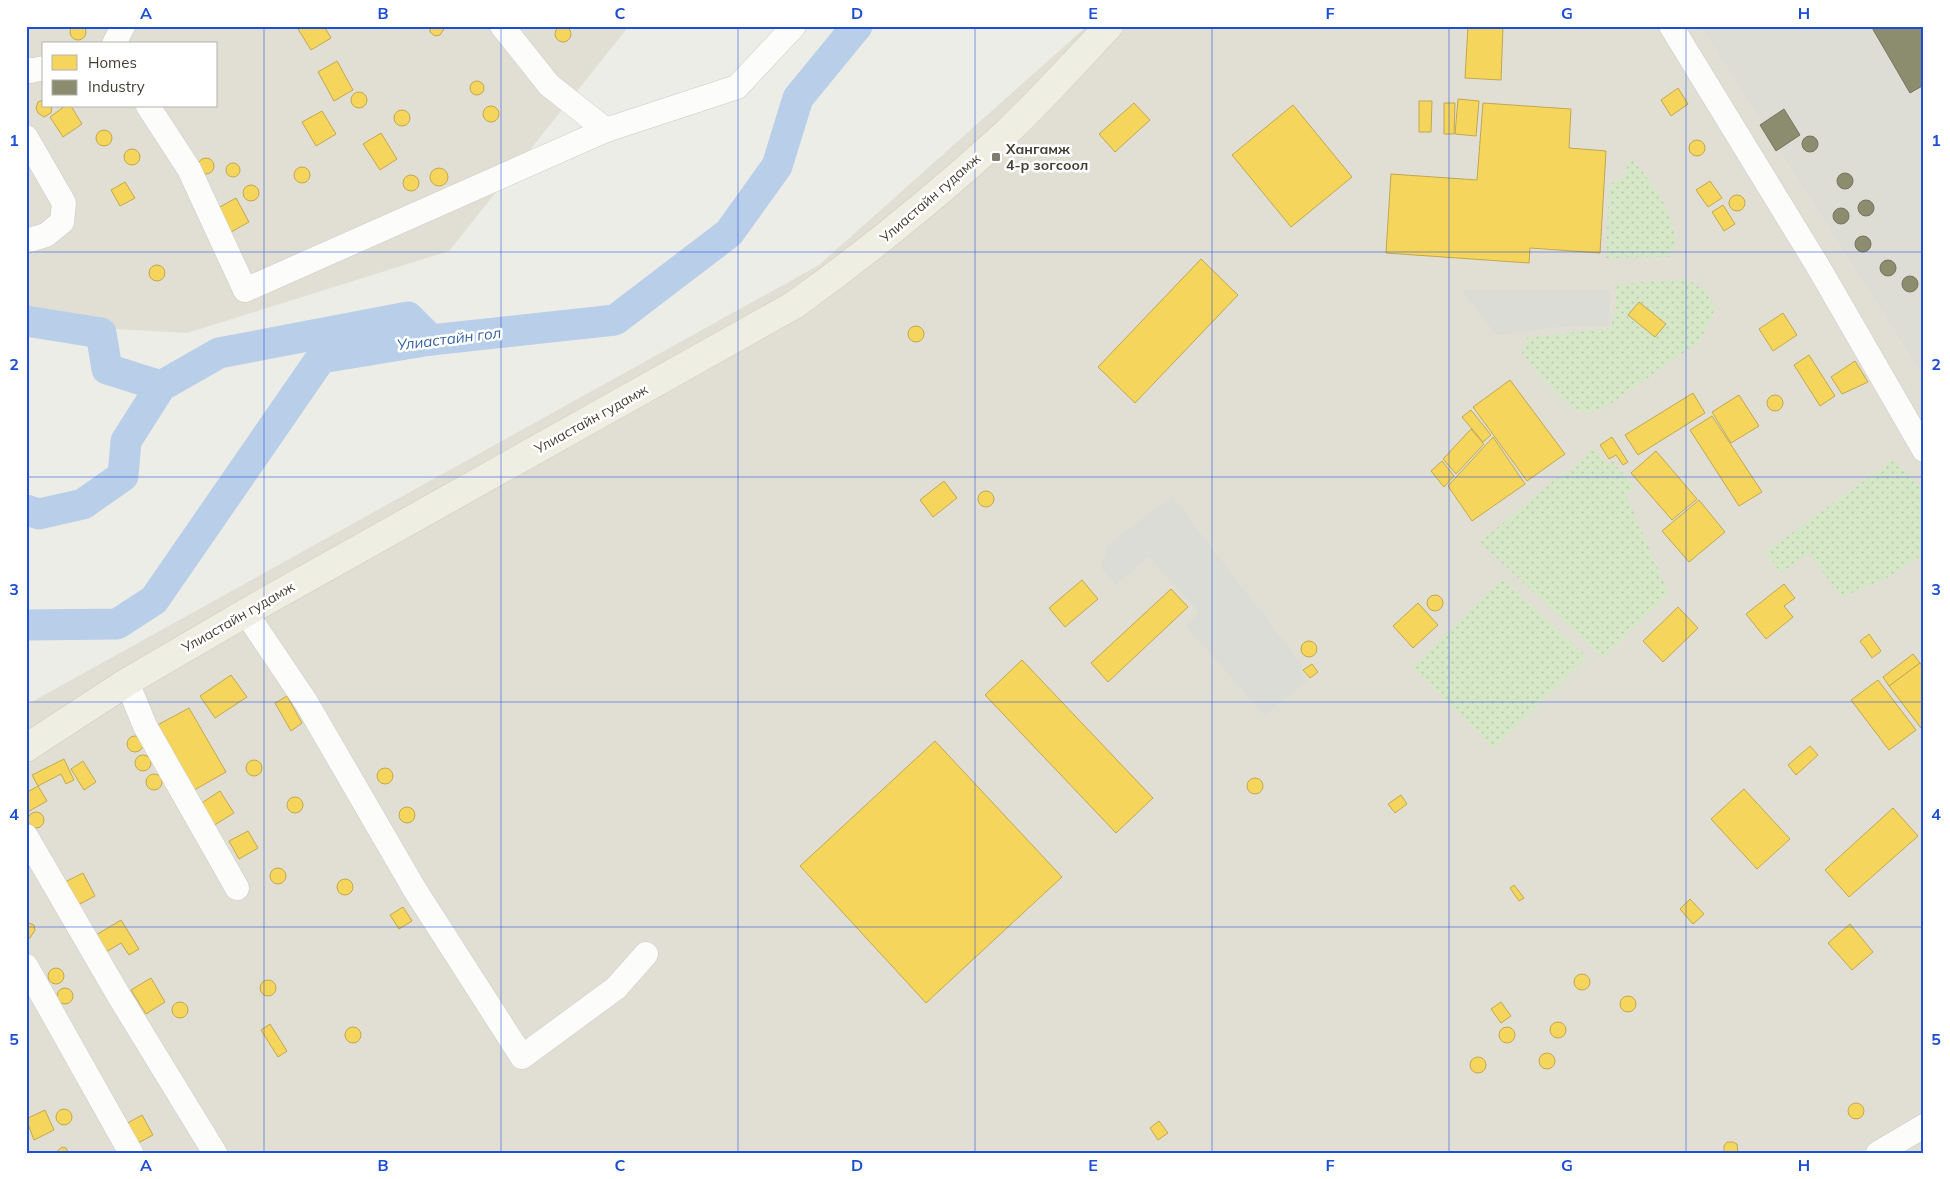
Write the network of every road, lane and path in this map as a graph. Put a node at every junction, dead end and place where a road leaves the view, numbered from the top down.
1 (123, 26) edge
2 (502, 26) edge
3 (794, 26) edge
4 (1109, 26) edge
5 (1671, 26) edge
6 (115, 42) edge
7 (42, 69) edge
8 (26, 70) edge
9 (149, 108) edge
10 (606, 130) junction
11 (26, 137) edge
12 (26, 241) edge
13 (1924, 450) edge
14 (246, 613) junction
15 (127, 682) junction
16 (26, 748) edge
17 (26, 836) edge
18 (237, 888) dead end
19 (646, 954) dead end
20 (26, 966) edge
21 (1924, 1126) edge
22 (131, 1153) edge
23 (215, 1153) edge
24 (1878, 1153) edge

1 - 6 street
2 - 10 street
3 - 10 street
4 - 14 main road, Улиастайн гудамж
5 - 13 street
7 - 8 street
9 - 10 street
11 - 12 street
14 - 15 main road, Улиастайн гудамж
14 - 19 street
15 - 16 main road, Улиастайн гудамж
15 - 18 street
17 - 23 street
20 - 22 street
21 - 24 street

